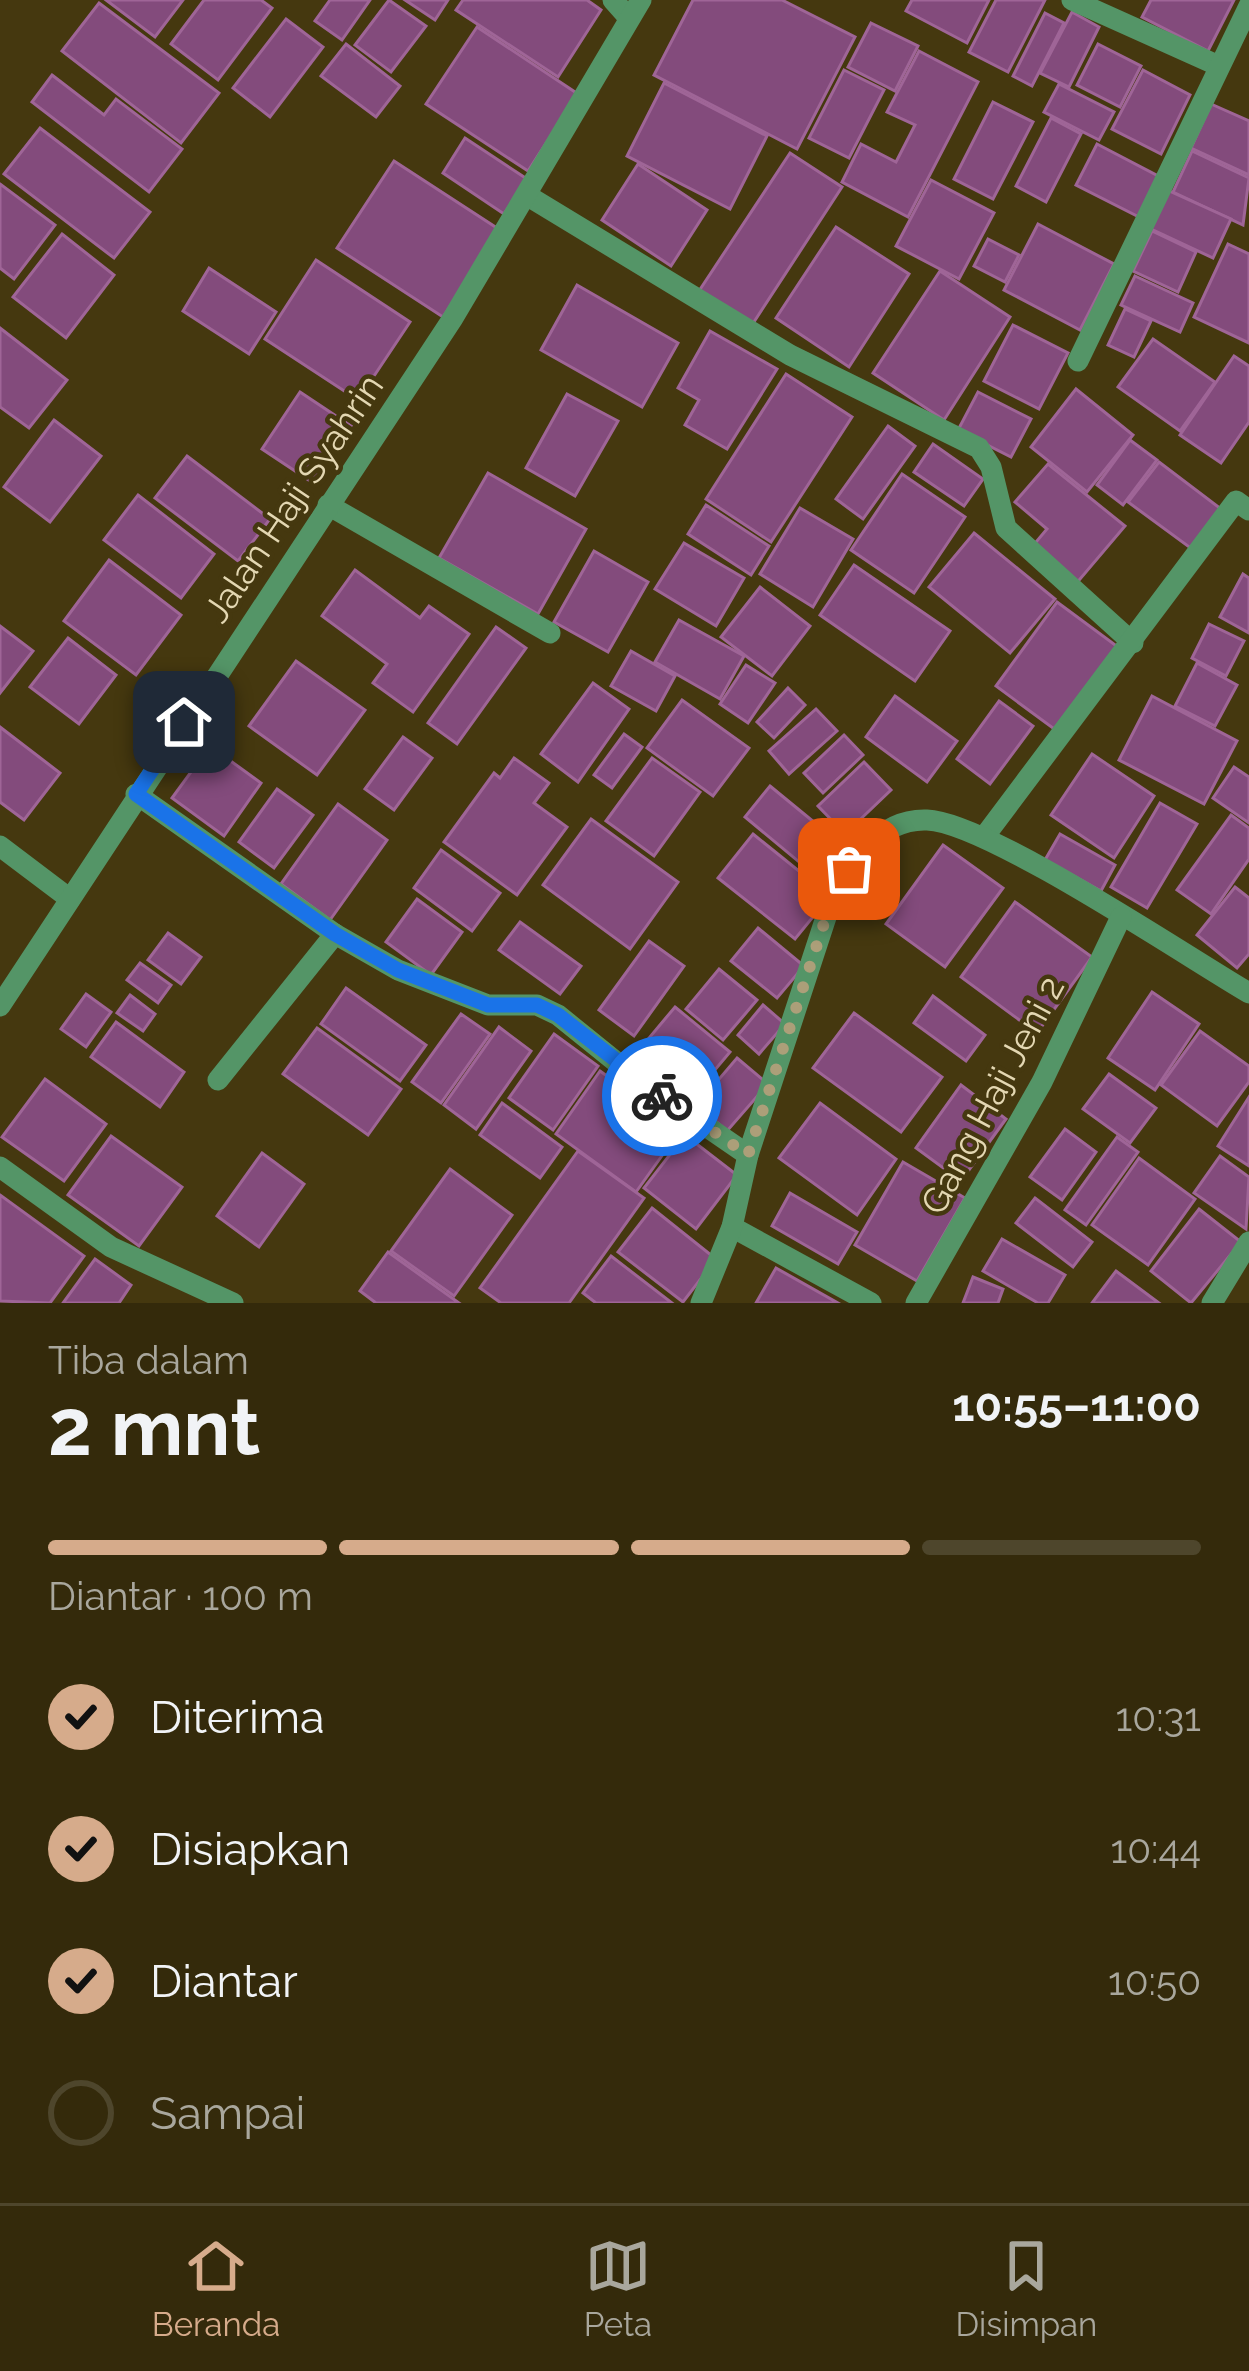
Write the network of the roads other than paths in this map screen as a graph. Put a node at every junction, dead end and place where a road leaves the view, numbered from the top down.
1 (613, 0) edge
2 (1072, 0) edge
3 (1249, 6) edge
4 (635, 9) edge
5 (1219, 67) junction
6 (528, 196) junction
7 (1078, 361) dead end
8 (328, 505) junction
9 (1242, 505) edge
10 (550, 633) dead end
11 (1133, 643) junction
12 (136, 794) junction
13 (984, 837) junction
14 (0, 846) edge
15 (70, 899) junction
16 (1121, 917) junction
17 (335, 934) junction
18 (1249, 993) edge
19 (0, 1006) edge
20 (218, 1080) dead end
21 (748, 1155) junction
22 (0, 1167) edge
23 (732, 1227) junction
24 (1249, 1242) edge
25 (233, 1303) edge
26 (700, 1303) edge
27 (871, 1303) edge
28 (916, 1303) edge
29 (1212, 1303) edge

1 - 4 street, Jalan Haji Syahrin
2 - 5 street
3 - 5 street
4 - 6 street, Jalan Haji Syahrin
5 - 7 street
6 - 8 street, Jalan Haji Syahrin
6 - 11 street
8 - 10 street
8 - 12 street, Jalan Haji Syahrin
9 - 11 street
11 - 13 street
12 - 15 street, Jalan Haji Syahrin
12 - 17 street
13 - 16 street
13 - 21 street
14 - 15 street
15 - 19 street, Jalan Haji Syahrin
16 - 18 street
16 - 28 street, Gang Haji Jeni 2
17 - 20 street
17 - 21 street
21 - 23 street
22 - 25 street
23 - 26 street
23 - 27 street
24 - 29 street

